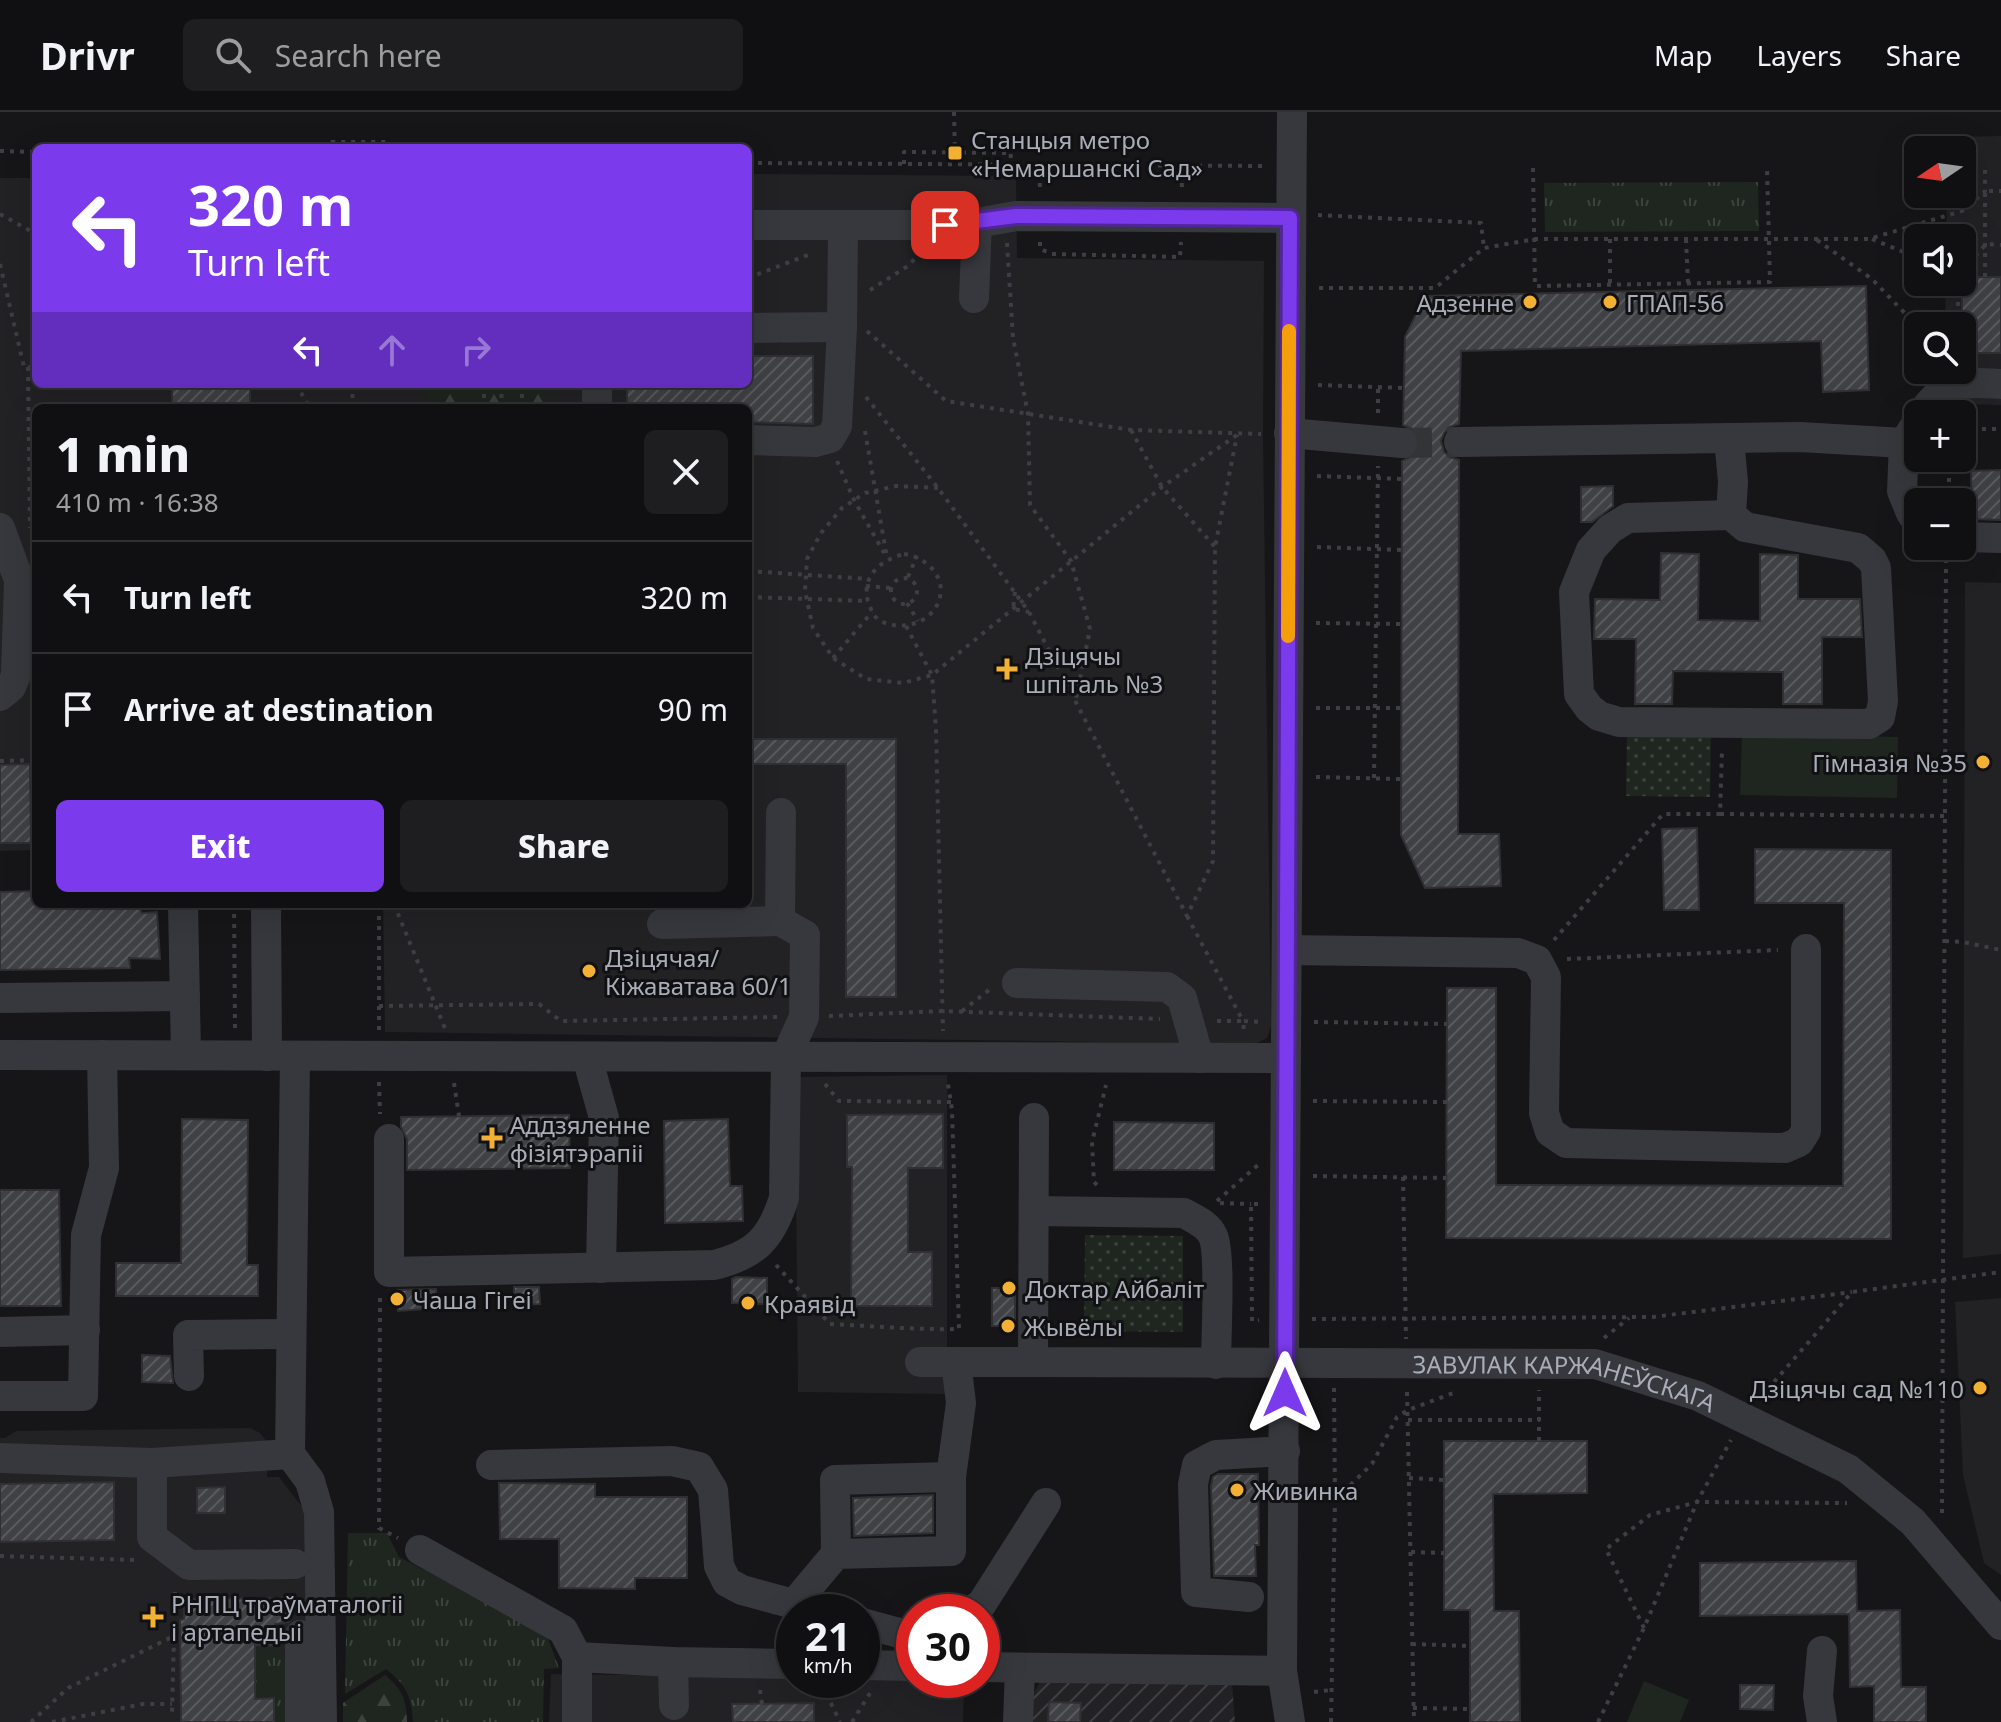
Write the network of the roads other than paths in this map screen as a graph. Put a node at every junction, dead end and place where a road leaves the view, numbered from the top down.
1 (1292, 112) edge
2 (1304, 216) junction
3 (977, 223) junction
4 (752, 225) edge
5 (843, 226) junction
6 (974, 298) dead end
7 (849, 324) junction
8 (752, 328) edge
9 (2001, 384) edge
10 (1932, 400) edge
11 (1904, 432) edge
12 (1289, 433) junction
13 (1729, 438) junction
14 (752, 440) edge
15 (1390, 442) tunnel mouth
16 (1459, 442) tunnel mouth
17 (1905, 472) edge
18 (1904, 496) edge
19 (1731, 515) junction
20 (0, 528) edge
21 (1976, 537) edge
22 (2001, 538) edge
23 (26, 635) edge
24 (0, 696) edge
25 (781, 813) dead end
26 (183, 908) edge
27 (266, 908) edge
28 (780, 921) junction
29 (662, 924) dead end
30 (1806, 949) road end
31 (1287, 950) junction
32 (1006, 984) road end
33 (185, 996) junction
34 (0, 998) edge
35 (0, 1055) edge
36 (102, 1055) junction
37 (186, 1055) junction
38 (281, 1056) junction
39 (587, 1057) junction
40 (795, 1057) junction
41 (1199, 1058) junction
42 (1286, 1058) junction
43 (1034, 1118) dead end
44 (389, 1139) dead end
45 (1034, 1211) junction
46 (601, 1268) junction
47 (85, 1330) junction
48 (0, 1332) edge
49 (291, 1334) junction
50 (920, 1362) dead end
51 (956, 1362) junction
52 (1033, 1362) junction
53 (1216, 1364) junction
54 (1285, 1364) junction
55 (189, 1376) dead end
56 (0, 1396) edge
57 (1285, 1451) junction
58 (290, 1454) junction
59 (0, 1458) edge
60 (152, 1463) junction
61 (491, 1465) dead end
62 (951, 1477) junction
63 (1046, 1503) dead end
64 (420, 1550) dead end
65 (836, 1554) junction
66 (295, 1564) dead end
67 (815, 1594) edge
68 (988, 1594) edge
69 (1249, 1597) dead end
70 (776, 1599) edge
71 (2001, 1625) edge
72 (300, 1635) dead end
73 (1822, 1651) dead end
74 (577, 1657) junction
75 (673, 1662) junction
76 (776, 1664) edge
77 (1000, 1666) edge
78 (1282, 1671) junction
79 (1000, 1680) edge
80 (674, 1705) dead end
81 (300, 1722) edge
82 (322, 1722) edge
83 (577, 1722) edge
84 (1018, 1722) edge
85 (1290, 1722) edge
86 (1822, 1722) edge

1 - 2 street
2 - 3 street
2 - 12 street
3 - 5 street
3 - 6 street
4 - 5 street
5 - 7 street
7 - 8 street
7 - 14 street
9 - 10 street
11 - 13 street
12 - 15 street
12 - 31 street
13 - 16 street
13 - 19 street
17 - 18 street
19 - 19 street
20 - 23 street
21 - 22 street
23 - 24 street
25 - 28 street
26 - 33 street
27 - 38 street
28 - 29 street
28 - 40 street
30 - 31 street
31 - 42 street
32 - 41 street
33 - 34 street
33 - 37 street
35 - 36 street
36 - 37 street
36 - 47 street
37 - 38 street
38 - 39 street
38 - 49 street
39 - 40 street
39 - 46 street
40 - 41 street
40 - 46 street
41 - 42 street
42 - 54 street
43 - 45 street
44 - 46 street
45 - 52 street
45 - 53 street
47 - 48 street
47 - 56 street
49 - 55 street
49 - 58 street
50 - 51 street, ЗАВУЛАК КАРЖАНЕЎСКАГА
51 - 52 street, ЗАВУЛАК КАРЖАНЕЎСКАГА
51 - 62 street
52 - 53 street, ЗАВУЛАК КАРЖАНЕЎСКАГА
53 - 54 street, ЗАВУЛАК КАРЖАНЕЎСКАГА
54 - 57 street
54 - 71 street, ЗАВУЛАК КАРЖАНЕЎСКАГА
57 - 69 street
57 - 78 street
58 - 60 street
58 - 82 street
59 - 60 street
60 - 66 street
61 - 70 street
62 - 65 street
62 - 65 street
63 - 68 street
64 - 74 street
65 - 67 street
72 - 81 street
73 - 86 street
74 - 75 street
74 - 83 street
75 - 76 street
75 - 80 street
77 - 78 street
78 - 85 street
79 - 84 street

